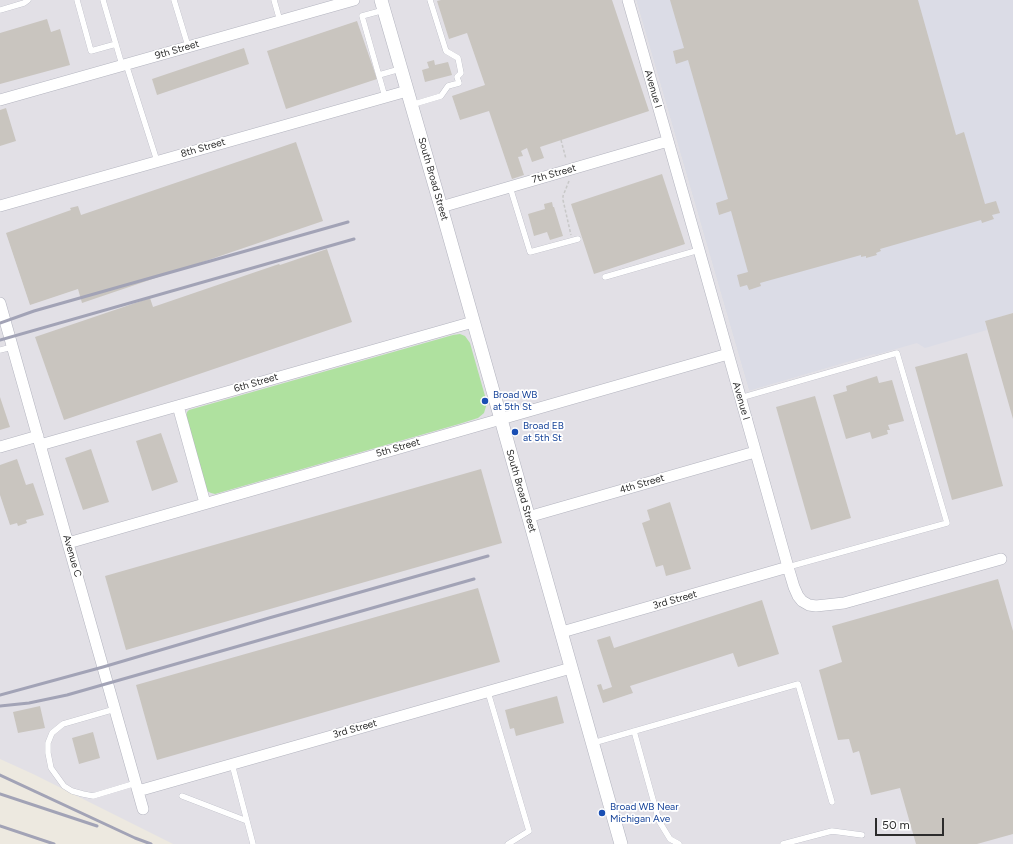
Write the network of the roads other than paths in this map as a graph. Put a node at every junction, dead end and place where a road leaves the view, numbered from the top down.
1 (28, 0) edge
2 (77, 0) edge
3 (103, 0) edge
4 (174, 0) edge
5 (274, 0) edge
6 (354, 0) edge
7 (430, 0) edge
8 (628, 0) edge
9 (382, 5) edge
10 (0, 10) edge
11 (280, 20) junction
12 (116, 44) junction
13 (188, 46) junction
14 (124, 64) junction
15 (400, 69) junction
16 (379, 75) junction
17 (406, 90) junction
18 (385, 97) junction
19 (0, 100) edge
20 (411, 105) junction
21 (668, 141) junction
22 (157, 161) junction
23 (510, 187) junction
24 (0, 206) edge
25 (441, 207) junction
26 (575, 240) road end
27 (699, 250) junction
28 (606, 276) dead end
29 (0, 303) edge
30 (473, 322) junction
31 (12, 347) junction
32 (0, 350) edge
33 (728, 354) junction
34 (740, 398) junction
35 (178, 406) junction
36 (501, 418) junction
37 (39, 441) junction
38 (0, 447) edge
39 (755, 452) junction
40 (205, 503) junction
41 (528, 517) junction
42 (68, 543) junction
43 (1001, 559) dead end
44 (788, 567) junction
45 (562, 632) junction
46 (571, 668) junction
47 (488, 692) junction
48 (115, 709) junction
49 (634, 731) junction
50 (592, 743) junction
51 (232, 764) junction
52 (137, 787) junction
53 (182, 796) dead end
54 (832, 802) dead end
55 (143, 809) dead end
56 (247, 821) junction
57 (862, 836) dead end
58 (253, 844) edge
59 (508, 844) edge
60 (621, 844) edge
61 (679, 844) edge
62 (783, 844) edge

1 - 10 lane
2 - 12 lane
3 - 12 lane
4 - 13 lane
5 - 11 lane
6 - 11 street, 9th Street
7 - 20 lane
8 - 21 street, Avenue I
9 - 15 street, South Broad Street
9 - 16 lane
11 - 13 street, 9th Street
12 - 14 lane
13 - 14 street, 9th Street
14 - 19 street, 9th Street
14 - 22 lane
15 - 16 lane
15 - 17 street, South Broad Street
16 - 18 lane
17 - 18 street, 8th Street
17 - 20 street, South Broad Street
18 - 22 street, 8th Street
20 - 25 street, South Broad Street
21 - 23 street, 7th Street
21 - 27 street, Avenue I
22 - 24 street, 8th Street
23 - 25 street, 7th Street
23 - 26 lane
25 - 30 street, South Broad Street
27 - 28 lane
27 - 33 street, Avenue I
29 - 31 street, Avenue C
30 - 35 street, 6th Street
30 - 36 street, South Broad Street
31 - 32 lane
31 - 37 street, Avenue C
33 - 34 street, Avenue I
33 - 36 street, 5th Street
34 - 39 street, Avenue I
34 - 44 lane
35 - 37 street, 6th Street
35 - 40 street
36 - 40 street, 5th Street
36 - 41 street, South Broad Street
37 - 38 street, 6th Street
37 - 42 street, Avenue C
39 - 41 street, 4th Street
39 - 44 street, Avenue I
40 - 42 street, 5th Street
41 - 45 street, South Broad Street
42 - 48 street, Avenue C
43 - 44 street, Avenue I
44 - 45 street, 3rd Street
45 - 46 street, South Broad Street
46 - 47 street, 3rd Street
46 - 50 street, South Broad Street
47 - 51 street, 3rd Street
47 - 59 lane
48 - 52 street, Avenue C
48 - 52 lane
49 - 50 lane
49 - 54 lane
49 - 61 lane
50 - 60 street, South Broad Street
51 - 52 street, 3rd Street
51 - 56 lane
52 - 55 street, Avenue C
53 - 56 lane
56 - 58 lane
57 - 62 lane

